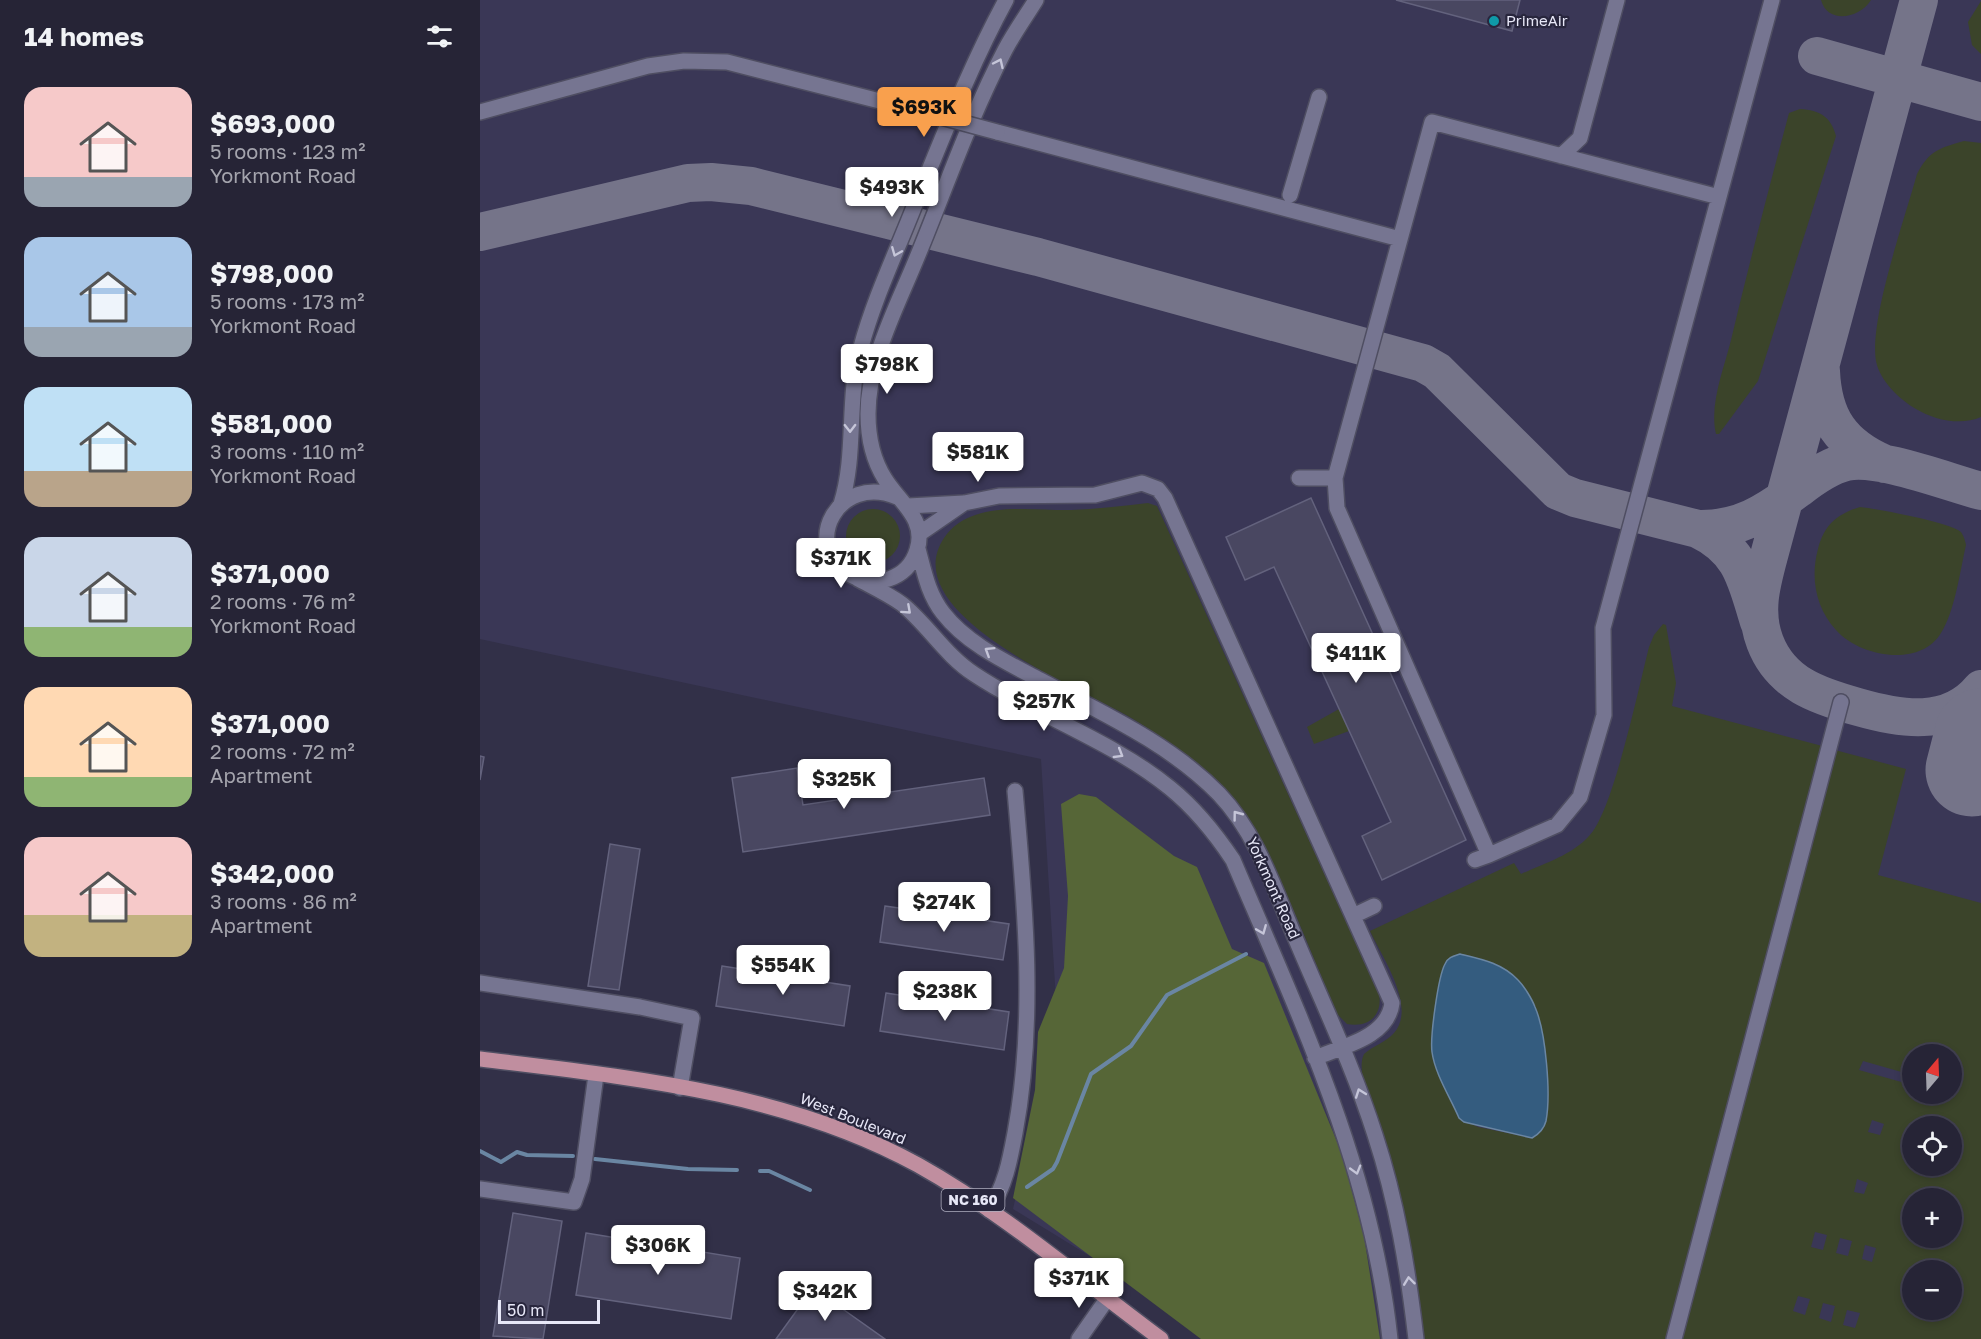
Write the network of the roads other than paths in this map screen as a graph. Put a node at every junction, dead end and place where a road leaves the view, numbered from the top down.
1 (1006, 0) edge
2 (1036, 0) edge
3 (1617, 0) edge
4 (1772, 0) edge
5 (1319, 97) dead end
6 (480, 112) edge
7 (1561, 156) junction
8 (1290, 195) dead end
9 (1719, 197) junction
10 (1400, 239) junction
11 (1299, 478) dead end
12 (1335, 478) junction
13 (903, 502) junction
14 (964, 503) junction
15 (840, 504) junction
16 (919, 541) junction
17 (858, 579) junction
18 (1841, 702) dead end
19 (1015, 790) dead end
20 (1374, 906) dead end
21 (1353, 916) junction
22 (480, 983) edge
23 (1341, 1047) junction
24 (1315, 1058) junction
25 (480, 1059) edge
26 (596, 1075) junction
27 (680, 1088) junction
28 (480, 1189) edge
29 (989, 1210) junction
30 (1107, 1299) junction
31 (1079, 1339) edge
32 (1161, 1339) edge
33 (1390, 1339) edge
34 (1416, 1339) edge
35 (1674, 1339) edge

1 -> 15 street, Yorkmont Road
13 -> 2 street, Yorkmont Road
3 - 7 street
4 - 9 street
5 - 8 street
6 - 10 street, bridge
7 - 9 street
7 - 10 street
9 - 12 street
10 - 12 street
11 - 12 street
13 - 14 street
13 - 15 street
13 - 16 street, Yorkmont Road
14 - 16 street
14 - 21 street
15 - 17 street, Yorkmont Road
16 - 17 street
23 -> 16 street, Yorkmont Road
17 -> 24 street, Yorkmont Road
18 - 35 street
19 - 29 street
20 - 21 street
21 - 23 street
22 - 27 street
23 - 24 street
34 -> 23 street, Yorkmont Road
24 -> 33 street, Yorkmont Road
25 - 26 main road, West Boulevard / NC 160
26 - 27 main road, West Boulevard / NC 160
26 - 28 street
27 - 29 main road, West Boulevard / NC 160
29 - 30 main road, West Boulevard / NC 160
30 - 31 street
30 - 32 main road, West Boulevard / NC 160

